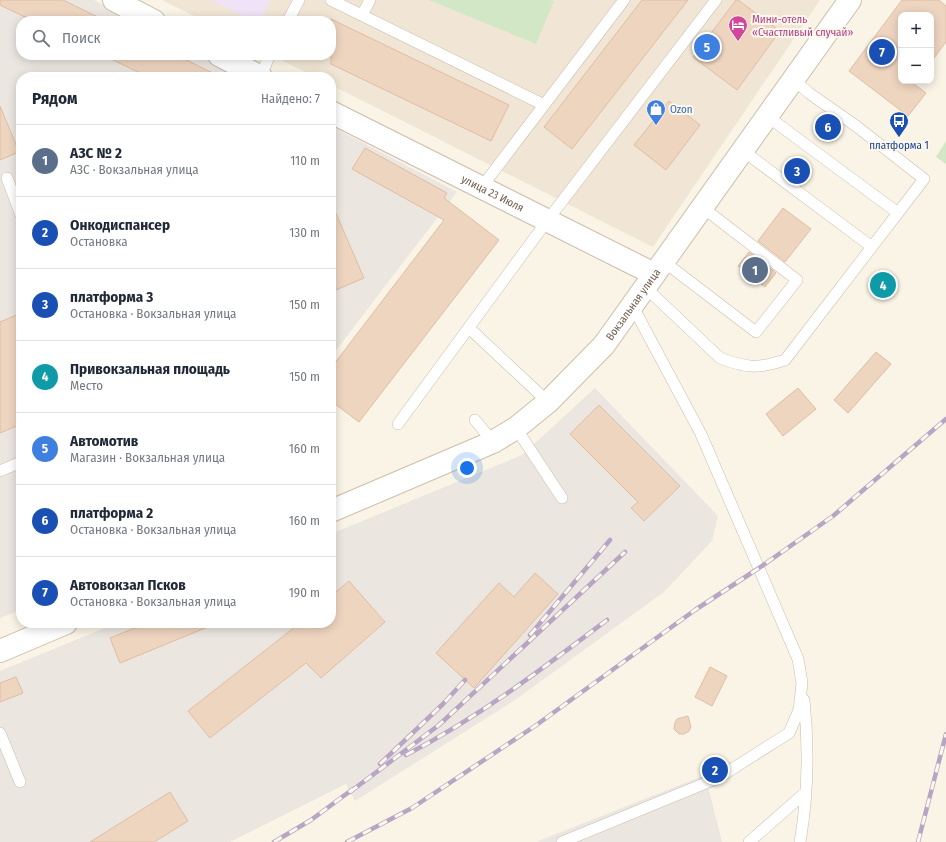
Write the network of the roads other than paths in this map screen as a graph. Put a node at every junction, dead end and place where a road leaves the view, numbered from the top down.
1 (299, 0) edge
2 (331, 0) edge
3 (370, 0) edge
4 (624, 0) edge
5 (716, 0) edge
6 (850, 0) edge
7 (127, 3) edge
8 (362, 15) junction
9 (146, 16) edge
10 (291, 16) edge
11 (229, 60) edge
12 (268, 60) edge
13 (251, 72) edge
14 (263, 72) edge
15 (794, 80) junction
16 (544, 105) junction
17 (336, 115) edge
18 (767, 116) junction
19 (742, 150) junction
20 (7, 178) dead end
21 (480, 188) junction
22 (16, 202) edge
23 (702, 207) junction
24 (898, 213) junction
25 (548, 221) junction
26 (872, 247) junction
27 (654, 274) junction
28 (632, 305) junction
29 (469, 328) junction
30 (548, 402) junction
31 (475, 420) dead end
32 (398, 424) dead end
33 (516, 428) junction
34 (493, 442) junction
35 (16, 464) edge
36 (0, 471) edge
37 (562, 498) dead end
38 (336, 509) edge
39 (54, 628) edge
40 (0, 651) edge
41 (802, 683) junction
42 (0, 733) edge
43 (20, 782) dead end
44 (806, 792) junction
45 (750, 841) edge
46 (562, 842) edge
47 (800, 842) edge

1 - 10 lane
2 - 8 lane
3 - 8 lane
4 - 16 lane
5 - 25 lane
6 - 15 main road, Вокзальная улица
7 - 9 main road
8 - 16 lane
11 - 13 main road
12 - 14 lane
15 - 18 main road, Вокзальная улица
15 - 24 lane
16 - 21 lane
17 - 21 main road, улица 23 Июля
18 - 19 main road, Вокзальная улица
18 - 24 lane
19 - 23 main road, Вокзальная улица
19 - 26 lane
20 - 22 lane
21 - 25 main road, улица 23 Июля
23 - 27 main road, Вокзальная улица
23 - 27 lane
24 - 26 lane
25 - 27 main road, улица 23 Июля
25 - 29 lane
26 - 27 lane
27 - 28 main road, Вокзальная улица
28 - 30 main road, Вокзальная улица
28 - 41 lane
29 - 30 lane
29 - 32 lane
30 - 33 main road, Вокзальная улица
31 - 34 lane
33 - 34 main road, Вокзальная улица
33 - 37 lane
34 - 38 main road, Вокзальная улица
35 - 36 lane
39 - 40 main road
41 - 44 lane
41 - 46 lane
42 - 43 lane
44 - 45 lane
44 - 47 lane

